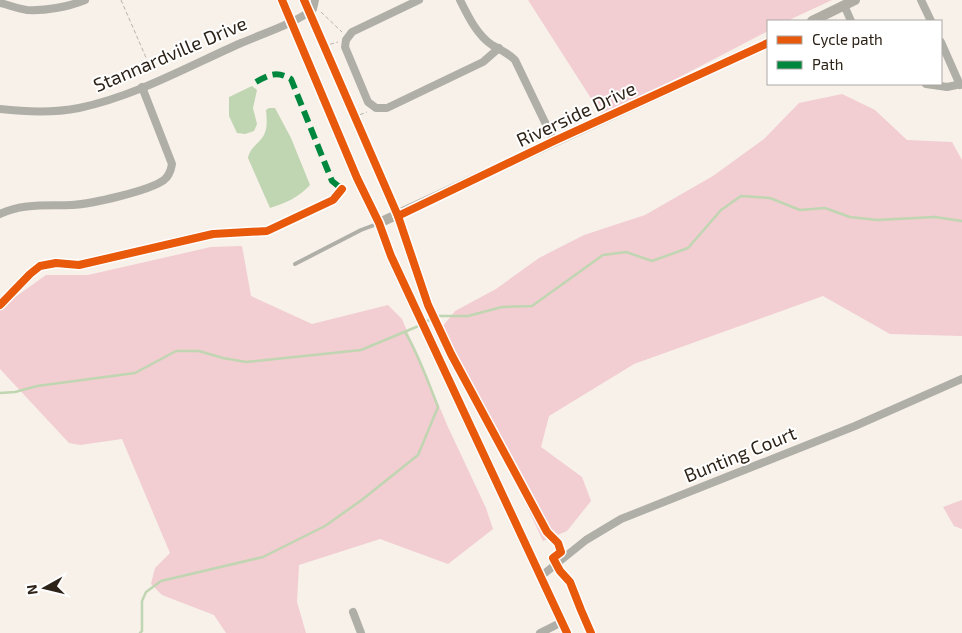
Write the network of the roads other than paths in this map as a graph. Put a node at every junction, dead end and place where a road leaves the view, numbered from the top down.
1 (85, 0) edge
2 (282, 0) edge
3 (419, 0) edge
4 (460, 0) edge
5 (855, 0) edge
6 (921, 0) edge
7 (314, 2) edge
8 (0, 3) edge
9 (844, 6) junction
10 (814, 20) edge
11 (851, 20) edge
12 (931, 20) edge
13 (290, 21) junction
14 (767, 43) edge
15 (942, 44) edge
16 (499, 48) junction
17 (933, 85) edge
18 (961, 85) edge
19 (142, 87) junction
20 (0, 109) edge
21 (554, 141) junction
22 (0, 214) edge
23 (379, 223) junction
24 (295, 264) dead end
25 (962, 379) edge
26 (540, 577) junction
27 (353, 612) dead end
28 (562, 622) junction
29 (361, 633) edge
30 (540, 633) edge
31 (567, 633) edge

1 - 8 street
2 - 13 main road
3 - 16 street
4 - 16 street
5 - 9 main road
6 - 12 street
7 - 13 street, Stannardville Drive
9 - 10 main road
9 - 11 street
13 - 19 street, Stannardville Drive
13 - 23 main road
14 - 21 main road, Riverside Drive
15 - 18 street
16 - 21 street
17 - 18 street
19 - 20 street, Stannardville Drive
19 - 22 street
21 - 23 main road, Riverside Drive
23 - 24 lane
23 - 26 main road
25 - 26 street, Bunting Court
26 - 28 main road
27 - 29 street
28 - 30 street
28 - 31 main road

